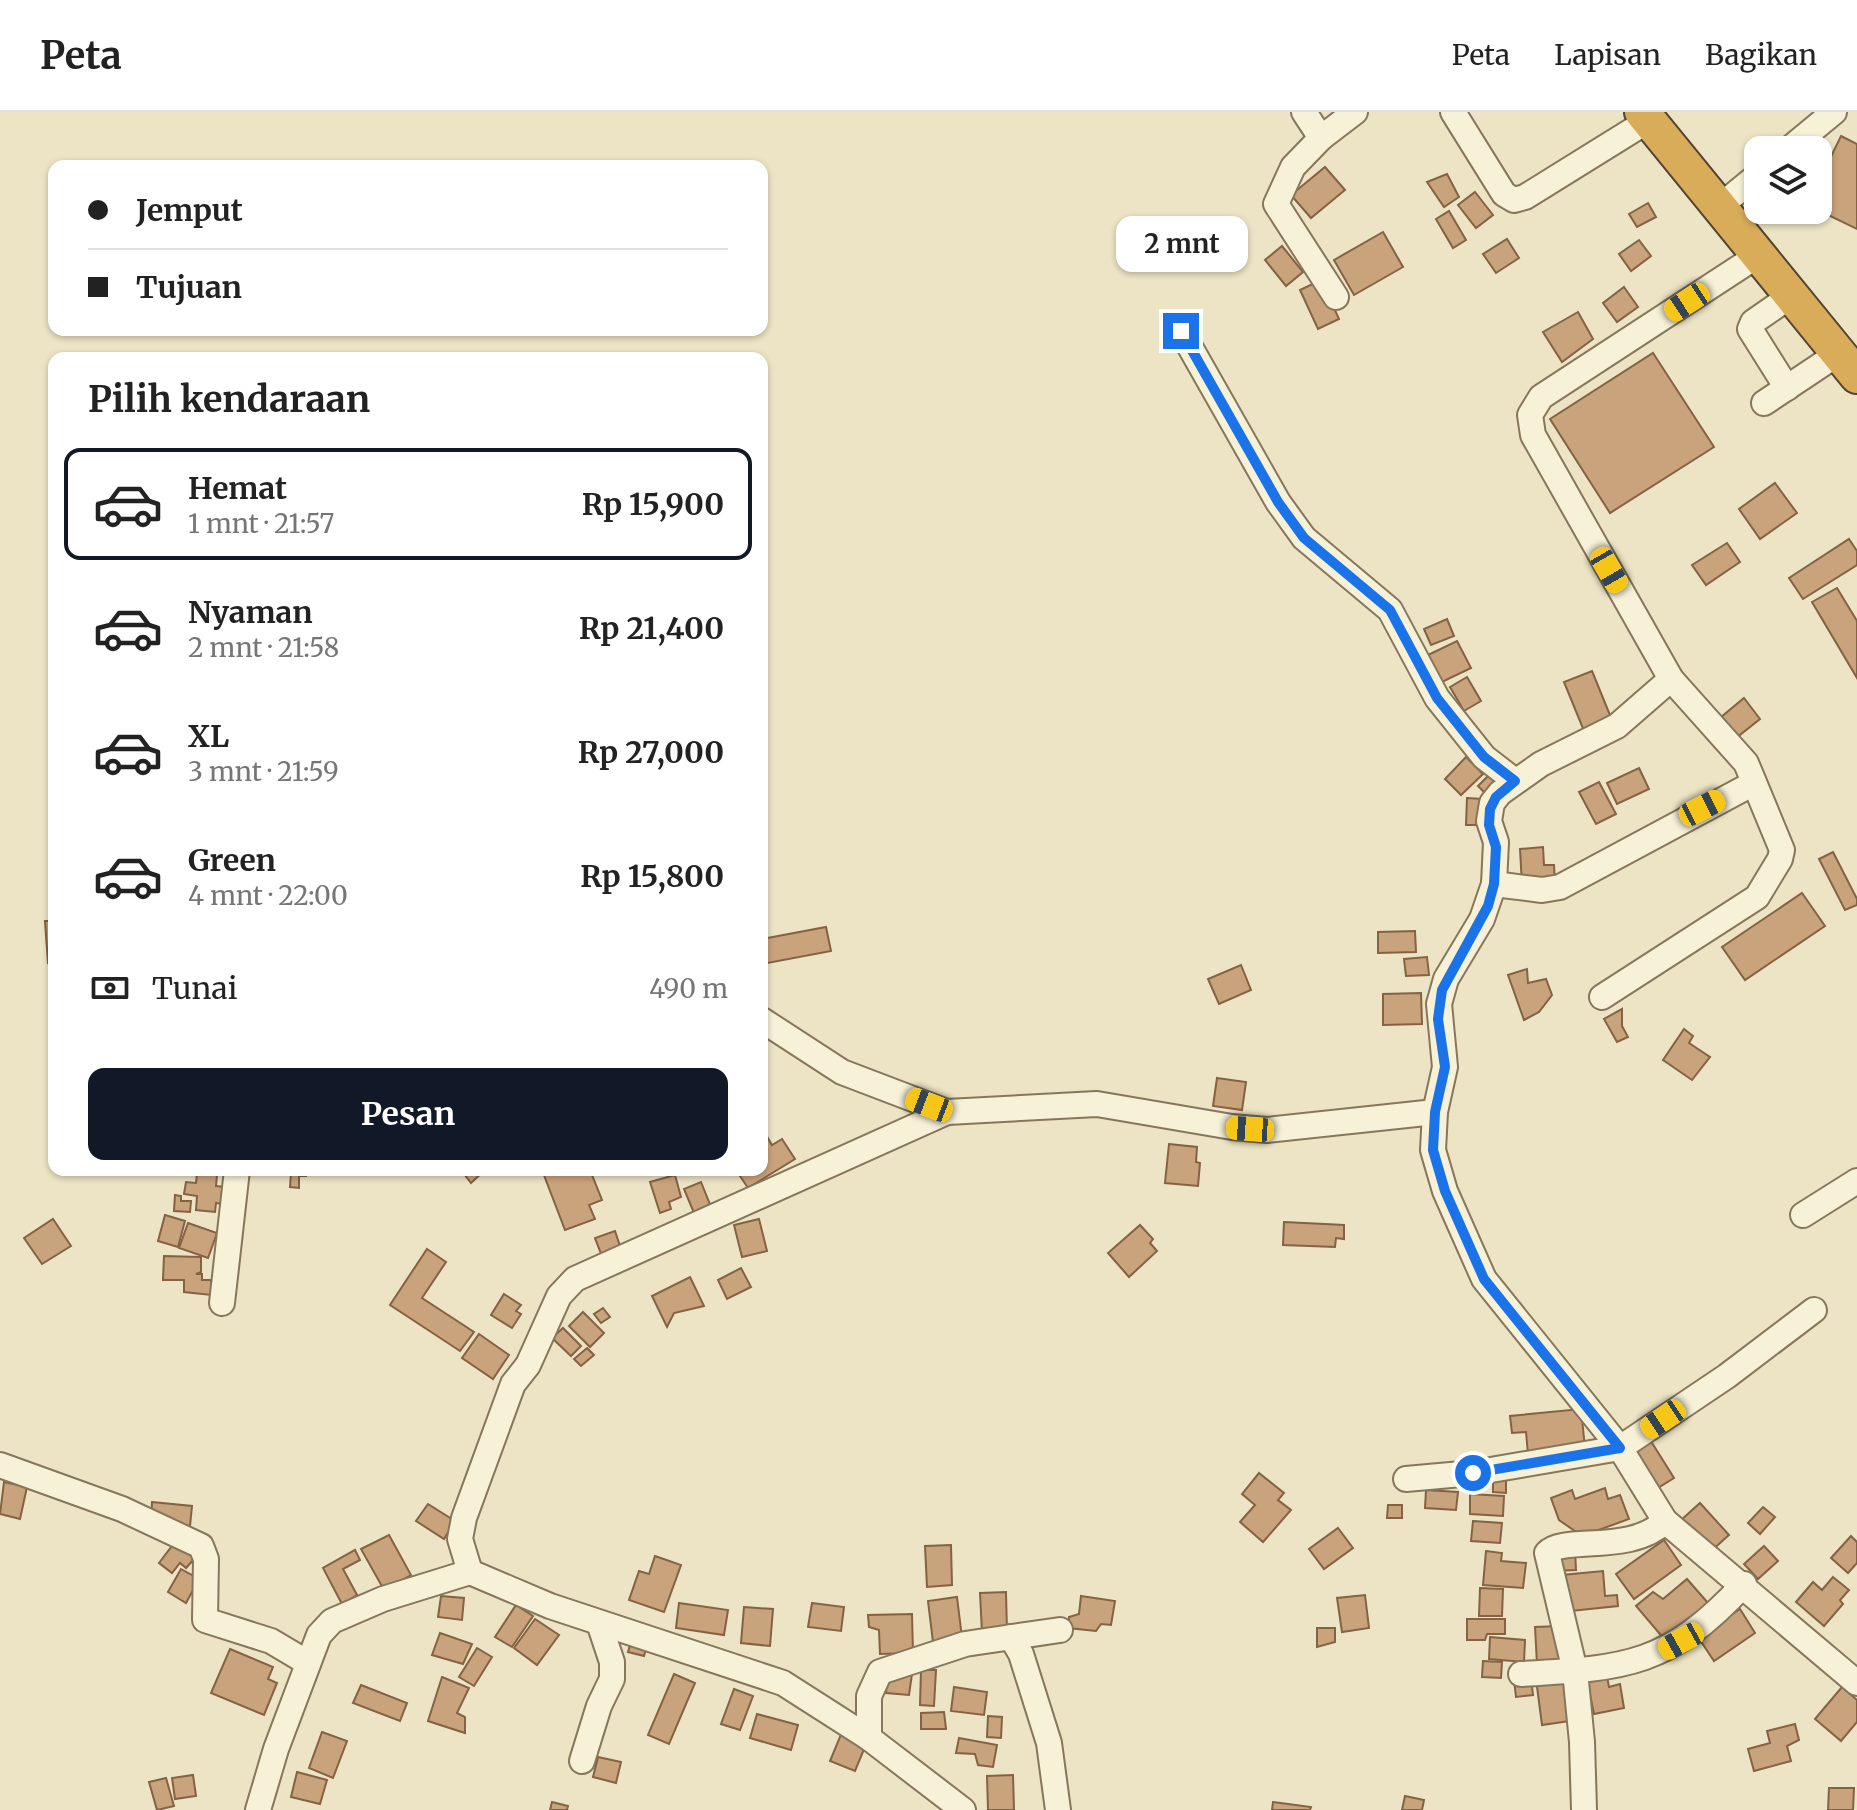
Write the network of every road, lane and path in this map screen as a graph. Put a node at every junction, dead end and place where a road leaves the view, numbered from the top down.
1 (1304, 112) edge
2 (1355, 112) edge
3 (1453, 112) edge
4 (1834, 112) edge
5 (1645, 116) edge
6 (1805, 136) edge
7 (1321, 138) junction
8 (1744, 186) edge
9 (1719, 207) junction
10 (1760, 254) junction
11 (1792, 295) junction
12 (1336, 297) dead end
13 (1181, 331) dead end
14 (1848, 365) edge
15 (1787, 388) junction
16 (1764, 403) dead end
17 (1671, 679) junction
18 (1515, 781) junction
19 (1754, 783) junction
20 (1494, 884) junction
21 (1602, 997) dead end
22 (768, 1024) edge
23 (947, 1112) junction
24 (1435, 1112) junction
25 (236, 1176) edge
26 (1857, 1181) edge
27 (1803, 1215) dead end
28 (222, 1303) dead end
29 (1814, 1310) dead end
30 (1620, 1448) junction
31 (0, 1465) edge
32 (1406, 1479) dead end
33 (1665, 1521) junction
34 (470, 1572) junction
35 (1744, 1584) junction
36 (599, 1623) junction
37 (1060, 1630) dead end
38 (1011, 1637) junction
39 (308, 1663) junction
40 (1575, 1671) junction
41 (1521, 1674) dead end
42 (1857, 1683) edge
43 (869, 1738) junction
44 (582, 1761) dead end
45 (258, 1810) edge
46 (963, 1810) edge
47 (1058, 1810) edge
48 (1584, 1810) edge

1 - 7 street
2 - 7 street
3 - 5 street
4 - 6 street
5 - 9 highway
7 - 12 street
8 - 9 street
9 - 10 highway
10 - 11 highway
10 - 17 street
11 - 14 highway
11 - 15 street
13 - 18 street
14 - 15 street
15 - 16 street
17 - 18 street
17 - 19 street
18 - 20 street
19 - 20 street
19 - 21 street
20 - 24 street
22 - 23 street
23 - 24 street
23 - 34 street
24 - 30 street
25 - 28 street
26 - 27 street
29 - 30 street
30 - 32 street
30 - 33 street
31 - 39 street
33 - 35 street
33 - 40 street
34 - 36 street
34 - 39 street
35 - 40 street
35 - 42 street
36 - 43 street
36 - 44 street
37 - 38 street
38 - 43 street
38 - 47 street
39 - 45 street
40 - 41 street
40 - 48 street
43 - 46 street

